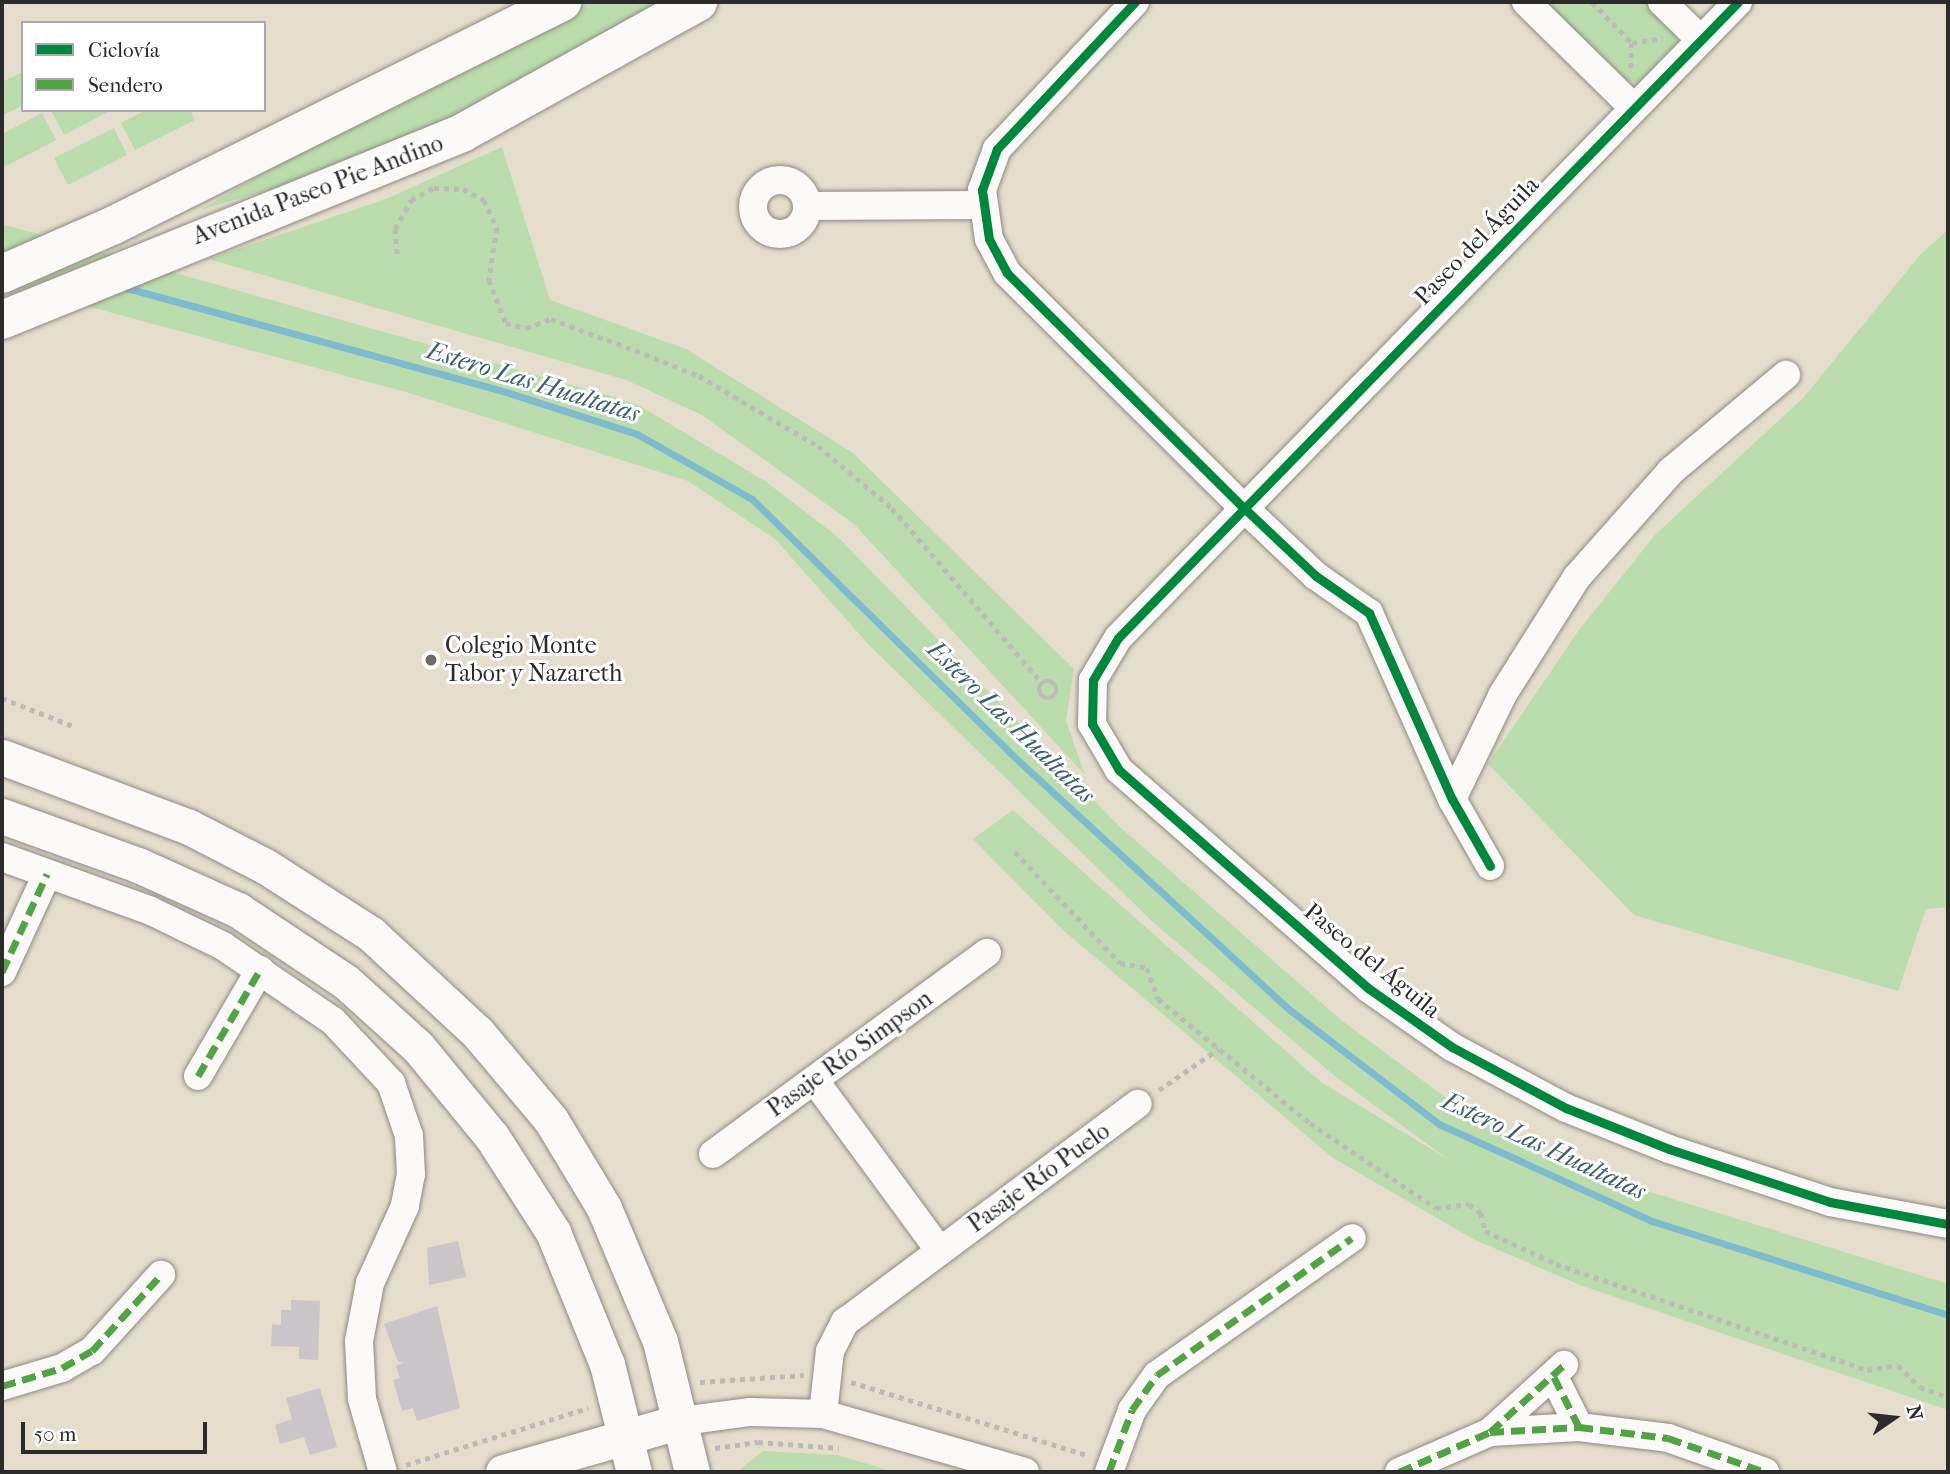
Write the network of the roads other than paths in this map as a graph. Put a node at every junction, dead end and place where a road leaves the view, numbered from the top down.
1 (562, 2) edge
2 (698, 2) edge
3 (1135, 2) edge
4 (1526, 2) edge
5 (1662, 2) edge
6 (1738, 2) edge
7 (1701, 40) junction
8 (1634, 108) junction
9 (981, 205) junction
10 (807, 206) dead end
11 (2, 274) edge
12 (14, 315) edge
13 (1786, 375) dead end
14 (1244, 508) junction
15 (2, 757) edge
16 (1452, 799) junction
17 (2, 816) edge
18 (2, 857) edge
19 (1490, 866) dead end
20 (47, 874) junction
21 (987, 953) dead end
22 (260, 970) junction
23 (2, 972) edge
24 (198, 1076) dead end
25 (815, 1081) junction
26 (1138, 1104) road end
27 (713, 1154) dead end
28 (1948, 1224) edge
29 (1352, 1238) dead end
30 (940, 1251) junction
31 (161, 1275) dead end
32 (2, 1386) edge
33 (823, 1413) junction
34 (682, 1421) junction
35 (1580, 1427) junction
36 (1490, 1432) junction
37 (626, 1434) junction
38 (703, 1460) edge
39 (1111, 1468) edge
40 (389, 1470) edge
41 (503, 1472) edge
42 (634, 1472) edge
43 (1025, 1472) edge
44 (1399, 1472) edge
45 (1765, 1472) edge

1 - 11 main road, Avenida Paseo Pie Andino
2 - 12 main road, Avenida Paseo Pie Andino
3 - 9 street
4 - 8 street
5 - 7 street
6 - 7 street, Paseo del Águila
7 - 8 street, Paseo del Águila
8 - 14 street, Paseo del Águila
9 - 10 street
9 - 14 street
13 - 16 street
14 - 16 street
14 - 28 street, Paseo del Águila
15 - 34 street
16 - 19 street
17 - 37 street
18 - 20 street
20 - 22 street
20 - 23 street
21 - 25 street, Pasaje Río Simpson
22 - 24 street
22 - 40 street
25 - 27 street, Pasaje Río Simpson
25 - 30 street
26 - 30 street, Pasaje Río Puelo
29 - 39 street
30 - 33 street, Pasaje Río Puelo
31 - 32 street
33 - 34 street
33 - 43 street
34 - 37 street
34 - 38 street
35 - 36 street
35 - 36 street
35 - 45 street
36 - 44 street
37 - 41 street
37 - 42 street

